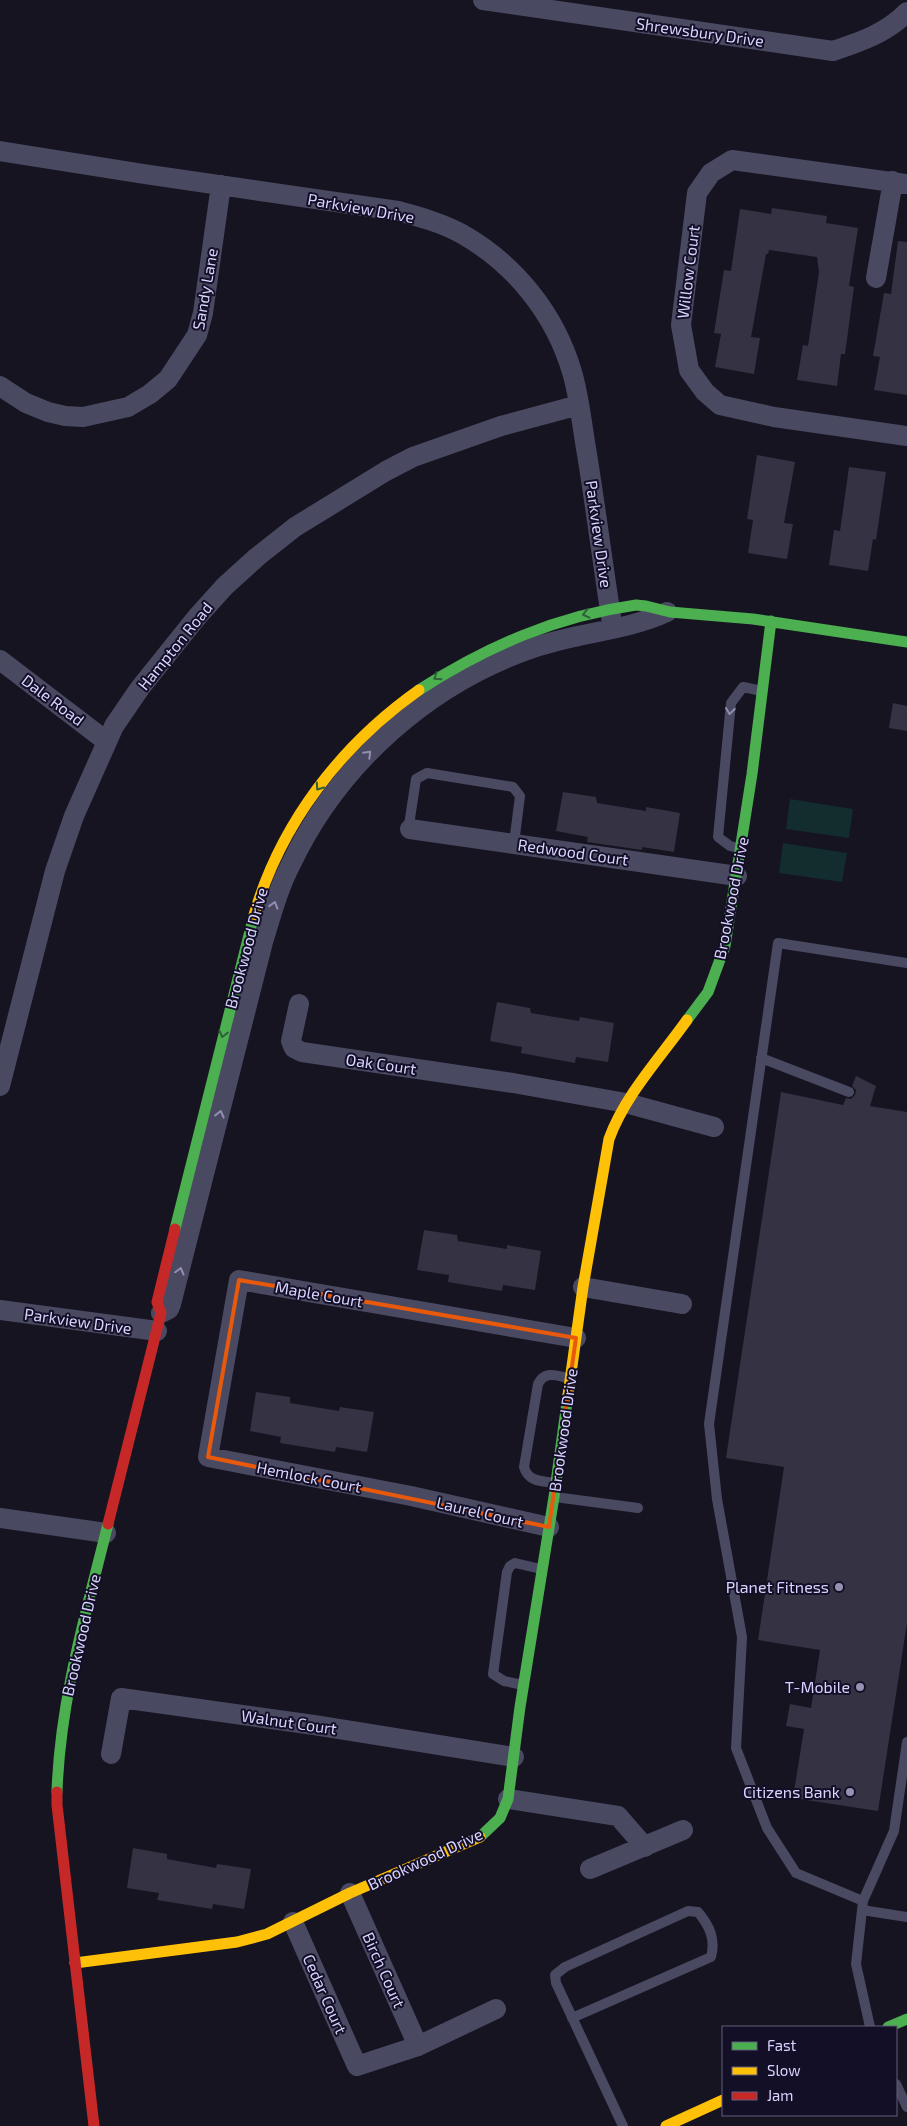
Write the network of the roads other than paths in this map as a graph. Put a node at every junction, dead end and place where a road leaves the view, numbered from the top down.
1 (483, 0) edge
2 (907, 12) edge
3 (0, 151) edge
4 (900, 183) edge
5 (221, 185) junction
6 (876, 278) dead end
7 (0, 386) edge
8 (579, 405) junction
9 (907, 436) edge
10 (610, 609) junction
11 (668, 612) junction
12 (770, 621) junction
13 (613, 629) junction
14 (907, 642) edge
15 (0, 660) edge
16 (762, 691) junction
17 (106, 741) junction
18 (410, 829) joint
19 (514, 843) junction
20 (741, 849) junction
21 (737, 876) junction
22 (907, 963) edge
23 (299, 1004) dead end
24 (761, 1058) junction
25 (0, 1086) edge
26 (849, 1092) dead end
27 (626, 1103) junction
28 (714, 1127) dead end
29 (582, 1287) junction
30 (682, 1304) dead end
31 (0, 1310) edge
32 (159, 1322) junction
33 (576, 1338) junction
34 (570, 1378) junction
35 (208, 1457) joint
36 (556, 1483) junction
37 (411, 1496) joint
38 (554, 1496) junction
39 (638, 1508) dead end
40 (0, 1518) edge
41 (549, 1527) junction
42 (106, 1532) junction
43 (542, 1569) junction
44 (524, 1685) junction
45 (907, 1742) edge
46 (111, 1754) dead end
47 (514, 1757) junction
48 (508, 1800) junction
49 (896, 1818) junction
50 (907, 1820) edge
51 (683, 1830) dead end
52 (645, 1847) junction
53 (590, 1869) dead end
54 (350, 1893) junction
55 (862, 1905) junction
56 (907, 1917) edge
57 (293, 1922) junction
58 (75, 1963) junction
59 (496, 2009) dead end
60 (572, 2018) junction
61 (907, 2019) edge
62 (870, 2026) edge
63 (890, 2026) edge
64 (418, 2046) junction
65 (897, 2086) edge
66 (722, 2100) edge
67 (907, 2107) edge
68 (94, 2126) edge
69 (623, 2126) edge
70 (666, 2126) edge

1 - 2 street, Shrewsbury Drive
3 - 5 street, Parkview Drive
4 - 6 street
4 - 9 street, Willow Court
5 - 7 street, Sandy Lane
5 - 8 street, Parkview Drive
8 - 10 street, Parkview Drive
8 - 17 street, Hampton Road
10 - 11 street, Brookwood Drive
10 - 13 street, Parkview Drive
10 -> 32 street, Brookwood Drive
11 - 12 street, Brookwood Drive
11 - 13 street, Brookwood Drive
12 - 14 street, Brookwood Drive
12 - 16 street, Brookwood Drive
32 -> 13 street, Brookwood Drive
15 - 17 street, Dale Road
16 - 20 street, Brookwood Drive
16 -> 20 lane
17 - 25 street, Hampton Road
18 - 19 street, Redwood Court
18 - 19 lane
19 - 21 street, Redwood Court
20 - 21 street, Brookwood Drive
21 - 27 street, Brookwood Drive
22 - 24 lane
23 - 27 street, Oak Court
24 - 26 lane
24 - 55 lane
27 - 28 street
27 - 29 street, Brookwood Drive
29 - 30 street
29 - 33 street, Brookwood Drive
31 - 32 street, Parkview Drive
32 - 42 street, Brookwood Drive
33 - 34 street, Brookwood Drive
33 - 35 street, Maple Court
34 - 36 street, Brookwood Drive
34 - 36 lane
35 - 37 street, Hemlock Court
36 - 38 street, Brookwood Drive
37 - 41 street, Laurel Court
38 - 39 lane
38 - 41 street, Brookwood Drive
40 - 42 street
41 - 43 street, Brookwood Drive
42 - 58 street, Brookwood Drive
43 - 44 street, Brookwood Drive
43 - 44 lane
44 - 47 street, Brookwood Drive
45 - 49 lane
46 - 47 street, Walnut Court
47 - 48 street, Brookwood Drive
48 - 52 street
48 - 54 street, Brookwood Drive
49 - 50 lane
49 - 55 lane
51 - 52 street
52 - 53 street
54 - 57 street, Brookwood Drive
54 - 64 street, Birch Court
55 - 56 lane
55 - 62 lane
57 - 58 street, Brookwood Drive
57 - 64 street, Cedar Court
58 - 68 street, Brookwood Drive
59 - 64 street
60 - 60 lane
60 - 69 lane
61 - 63 street
65 - 67 lane
66 - 70 street

